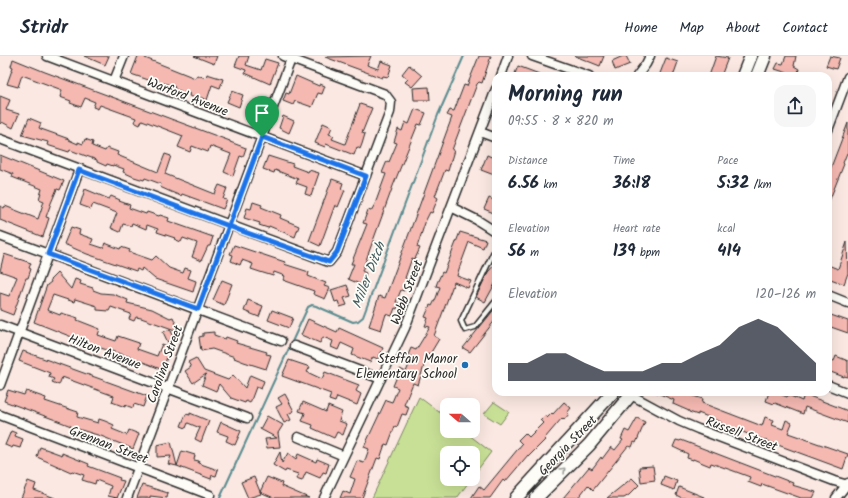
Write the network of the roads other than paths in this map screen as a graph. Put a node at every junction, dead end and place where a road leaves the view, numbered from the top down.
1 (47, 56) edge
2 (124, 56) edge
3 (283, 56) edge
4 (508, 56) edge
5 (532, 56) edge
6 (650, 56) edge
7 (751, 56) edge
8 (765, 56) edge
9 (291, 59) junction
10 (502, 72) edge
11 (578, 72) edge
12 (640, 72) edge
13 (745, 72) edge
14 (759, 72) edge
15 (848, 77) edge
16 (114, 81) junction
17 (492, 100) edge
18 (832, 119) edge
19 (480, 132) junction
20 (492, 136) edge
21 (262, 137) junction
22 (0, 139) edge
23 (79, 170) junction
24 (366, 176) junction
25 (452, 207) junction
26 (229, 226) junction
27 (492, 229) edge
28 (0, 236) edge
29 (48, 254) junction
30 (492, 256) edge
31 (832, 297) edge
32 (848, 303) edge
33 (492, 306) edge
34 (198, 309) junction
35 (0, 325) edge
36 (19, 332) junction
37 (282, 341) dead end
38 (294, 346) dead end
39 (381, 379) junction
40 (0, 385) edge
41 (832, 387) edge
42 (168, 388) junction
43 (848, 393) edge
44 (609, 396) edge
45 (630, 396) edge
46 (635, 396) edge
47 (0, 415) edge
48 (248, 418) dead end
49 (298, 437) dead end
50 (344, 456) junction
51 (138, 468) junction
52 (848, 484) edge
53 (210, 495) dead end
54 (127, 498) edge
55 (324, 498) edge
56 (516, 498) edge
57 (536, 498) edge
58 (836, 498) edge

1 - 16 street, Warford Avenue
2 - 16 street
3 - 9 street
4 - 10 street
5 - 11 street
6 - 12 street
7 - 13 main road
8 - 14 main road
9 - 21 street, Carolina Street
9 - 24 street
15 - 18 street
16 - 21 street, Warford Avenue
17 - 19 street, Webb Street
19 - 20 street
19 - 25 street, Webb Street
21 - 24 street, Warford Avenue
21 - 26 street, Carolina Street
22 - 23 street
23 - 26 street
23 - 29 street
24 - 26 street
25 - 27 street
25 - 39 street, Webb Street
26 - 34 street, Carolina Street
28 - 29 street
29 - 34 street
29 - 36 street
30 - 33 lane
31 - 32 street
34 - 37 street
34 - 42 street, Carolina Street
35 - 36 street, Hilton Avenue
36 - 40 street
36 - 42 street, Hilton Avenue
38 - 39 street
39 - 50 street, Webb Street
41 - 43 street
42 - 48 street, Hilton Avenue
42 - 51 street, Carolina Street
44 - 56 main road, Georgia Street
57 -> 45 main road, Georgia Street
46 - 52 street, Russell Street
47 - 51 street, Grennan Street
49 - 50 street
50 - 55 street, Webb Street
51 - 53 street, Grennan Street
51 - 54 street, Carolina Street
52 - 58 street

